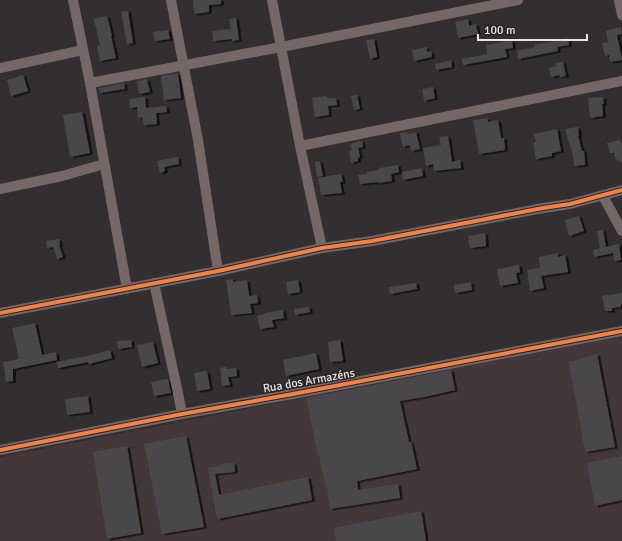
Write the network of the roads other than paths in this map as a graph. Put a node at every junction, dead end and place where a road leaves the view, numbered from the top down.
1 (73, 0) edge
2 (171, 0) edge
3 (272, 0) edge
4 (518, 0) edge
5 (619, 0) edge
6 (622, 15) edge
7 (281, 47) junction
8 (83, 50) junction
9 (184, 65) junction
10 (0, 68) edge
11 (622, 81) edge
12 (90, 83) junction
13 (300, 146) junction
14 (104, 164) junction
15 (0, 189) edge
16 (622, 190) edge
17 (603, 196) junction
18 (622, 231) edge
19 (322, 248) junction
20 (218, 271) junction
21 (154, 283) junction
22 (127, 289) junction
23 (0, 313) edge
24 (622, 331) edge
25 (182, 414) junction
26 (0, 450) edge

1 - 8 street
2 - 9 street
3 - 7 street
4 - 7 street
5 - 6 street
7 - 9 street
7 - 13 street
8 - 10 street
8 - 12 street
9 - 12 street
9 - 20 street
11 - 13 street
12 - 14 street
13 - 19 street
14 - 15 street
14 - 22 street
16 - 17 street
17 - 18 street
17 - 19 street
19 - 20 street
20 - 21 street
21 - 22 street
21 - 25 street
22 - 23 street
24 - 25 street, Rua dos Armazéns
25 - 26 street, Rua dos Armazéns

